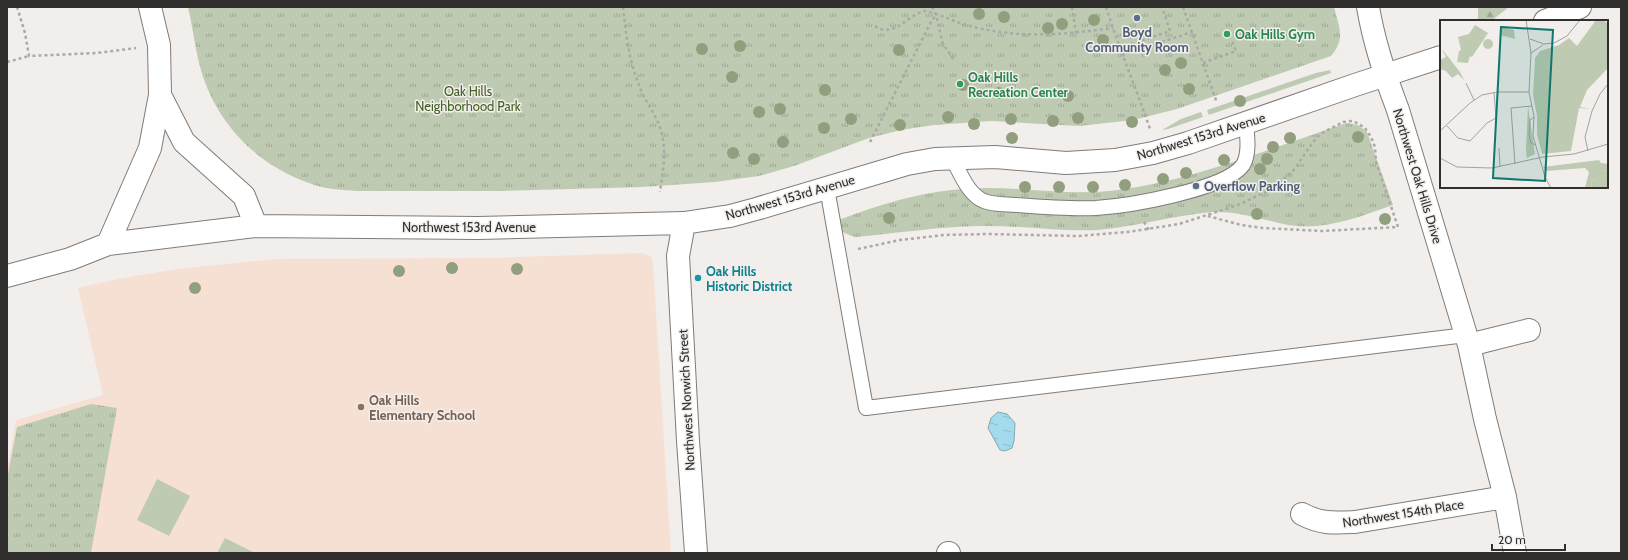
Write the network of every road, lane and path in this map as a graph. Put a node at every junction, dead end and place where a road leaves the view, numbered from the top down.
1 (17, 7) edge
2 (150, 7) edge
3 (623, 7) edge
4 (932, 7) edge
5 (1072, 7) edge
6 (1106, 7) edge
7 (1162, 7) edge
8 (1183, 7) edge
9 (1368, 7) edge
10 (1580, 7) edge
11 (936, 15) junction
12 (1548, 20) edge
13 (875, 26) dead end
14 (1113, 28) junction
15 (1192, 32) junction
16 (1076, 33) junction
17 (1232, 41) dead end
18 (158, 46) junction
19 (1119, 48) junction
20 (1122, 55) junction
21 (29, 56) junction
22 (1440, 57) edge
23 (954, 60) dead end
24 (7, 62) edge
25 (1202, 63) junction
26 (1385, 75) junction
27 (160, 95) junction
28 (1217, 103) dead end
29 (1246, 123) junction
30 (1150, 130) dead end
31 (870, 142) dead end
32 (952, 158) junction
33 (827, 188) junction
34 (660, 192) dead end
35 (684, 223) junction
36 (256, 226) junction
37 (108, 244) junction
38 (7, 276) edge
39 (1530, 330) dead end
40 (1468, 340) junction
41 (1506, 497) junction
42 (1302, 514) dead end
43 (696, 553) edge
44 (1515, 553) edge

1 - 21 path
2 - 18 street
3 - 34 path
4 - 11 path
5 - 16 path
6 - 14 path
7 - 19 path
8 - 15 path
9 - 26 street, Northwest Oak Hills Drive
10 - 12 street
11 - 13 path
11 - 16 path
11 - 23 path
11 - 31 path
14 - 16 path
14 - 19 path
15 - 20 path
15 - 25 path
17 - 25 path
18 - 21 path
18 - 27 street
19 - 20 path
20 - 30 path
21 - 24 path
22 - 26 street, Northwest 153rd Avenue
25 - 28 path
26 - 29 street, Northwest 153rd Avenue
26 - 40 street, Northwest Oak Hills Drive
27 - 36 street
27 - 37 street
29 - 32 street, Northwest 153rd Avenue
29 - 32 lane
32 - 33 street, Northwest 153rd Avenue
33 - 35 street, Northwest 153rd Avenue
33 - 40 lane
35 - 36 street, Northwest 153rd Avenue
35 - 43 street, Northwest Norwich Street
36 - 37 street, Northwest 153rd Avenue
37 - 38 street, Northwest 153rd Avenue
39 - 40 street
40 - 41 street, Northwest Oak Hills Drive
41 - 42 street, Northwest 154th Place
41 - 44 street, Northwest Oak Hills Drive

